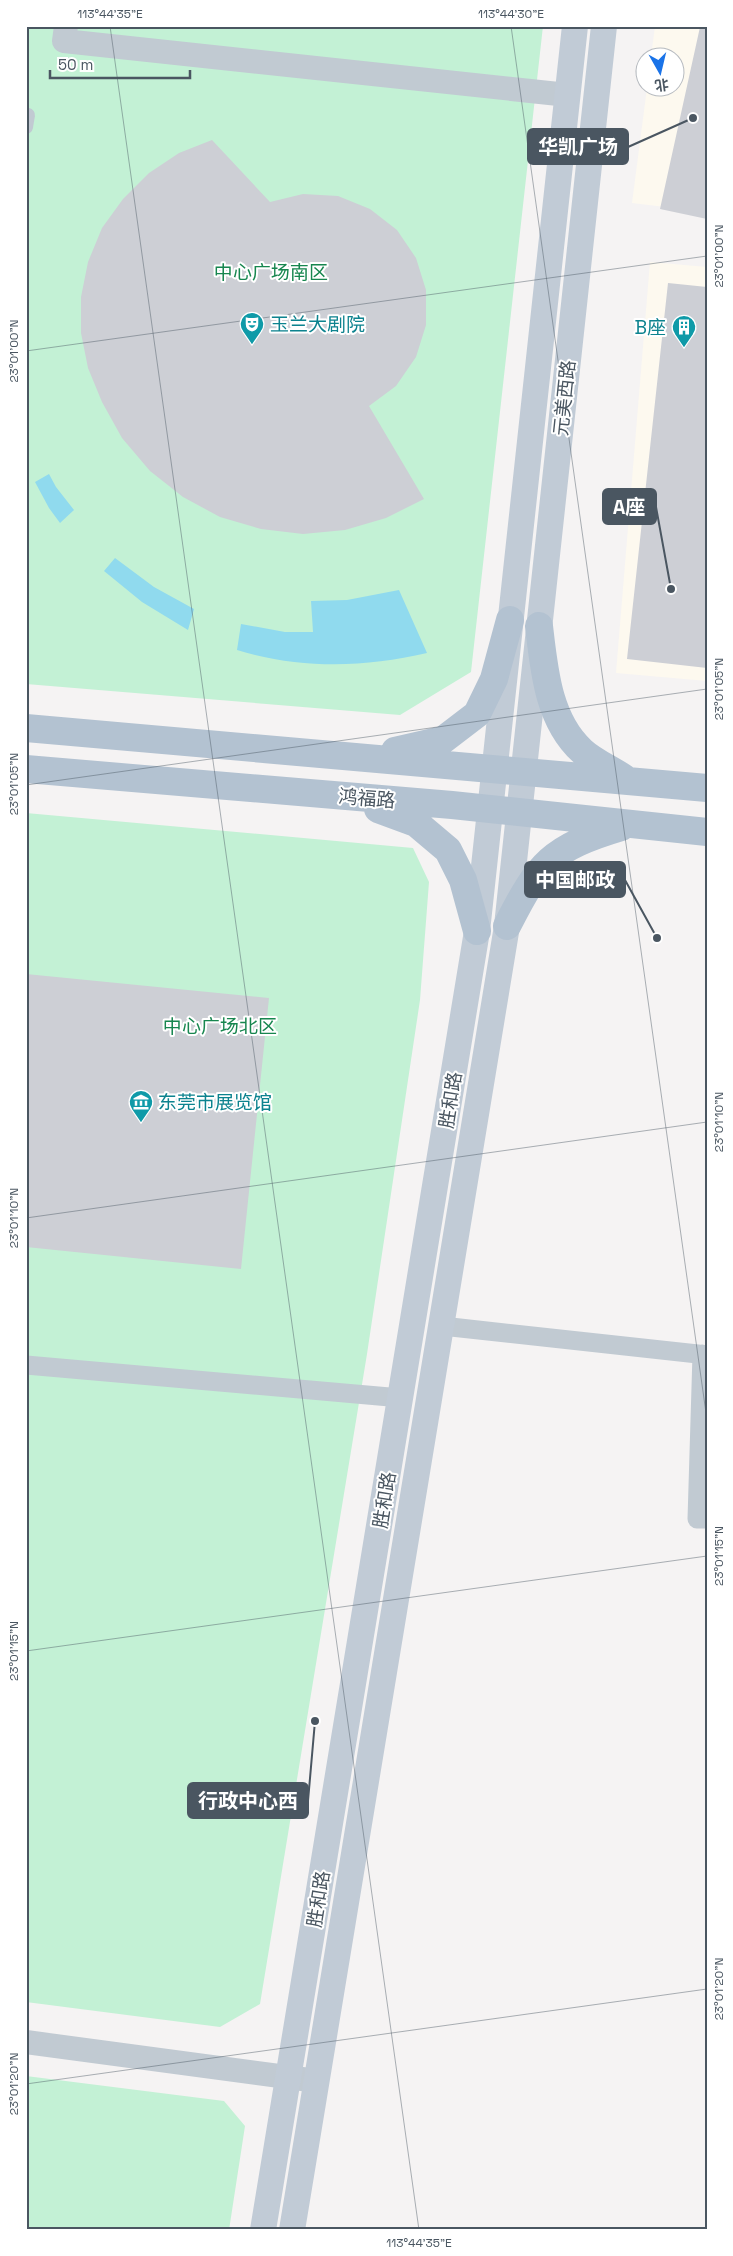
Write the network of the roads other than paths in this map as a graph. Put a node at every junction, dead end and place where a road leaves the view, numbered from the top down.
1 (66, 26) edge
2 (575, 26) edge
3 (604, 26) edge
4 (568, 95) junction
5 (510, 620) junction
6 (539, 626) junction
7 (26, 728) edge
8 (341, 755) junction
9 (494, 768) junction
10 (26, 769) edge
11 (524, 771) junction
12 (627, 780) junction
13 (707, 788) edge
14 (344, 796) junction
15 (490, 809) junction
16 (519, 813) junction
17 (630, 824) junction
18 (707, 832) edge
19 (507, 926) junction
20 (477, 931) junction
21 (442, 1326) junction
22 (704, 1354) edge
23 (26, 1364) edge
24 (401, 1398) junction
25 (707, 1519) edge
26 (26, 2042) edge
27 (289, 2076) junction
28 (317, 2081) junction
29 (263, 2230) edge
30 (292, 2230) edge

1 - 4 street
2 - 4 main road, 元美西路
3 - 6 main road, 元美西路
4 - 5 main road, 元美西路
5 - 8 main road
5 - 9 main road, 元美西路
6 - 11 main road, 元美西路
6 - 12 main road
7 - 8 main road
8 - 9 main road
9 - 11 main road
9 - 15 main road, 胜和路
10 - 14 main road, 鸿福路
11 - 12 main road
11 - 16 main road, 胜和路
12 - 13 main road
14 - 15 main road, 鸿福路
14 - 20 main road
15 - 16 main road, 鸿福路
15 - 20 main road, 胜和路
16 - 17 main road, 鸿福路
16 - 19 main road, 胜和路
17 - 18 main road, 鸿福路
17 - 19 main road
19 - 21 main road, 胜和路
20 - 24 main road, 胜和路
21 - 22 street
21 - 28 main road, 胜和路
22 - 25 street
23 - 24 street
24 - 27 main road, 胜和路
26 - 27 street
27 - 28 street
27 - 29 main road, 胜和路
28 - 30 main road, 胜和路

